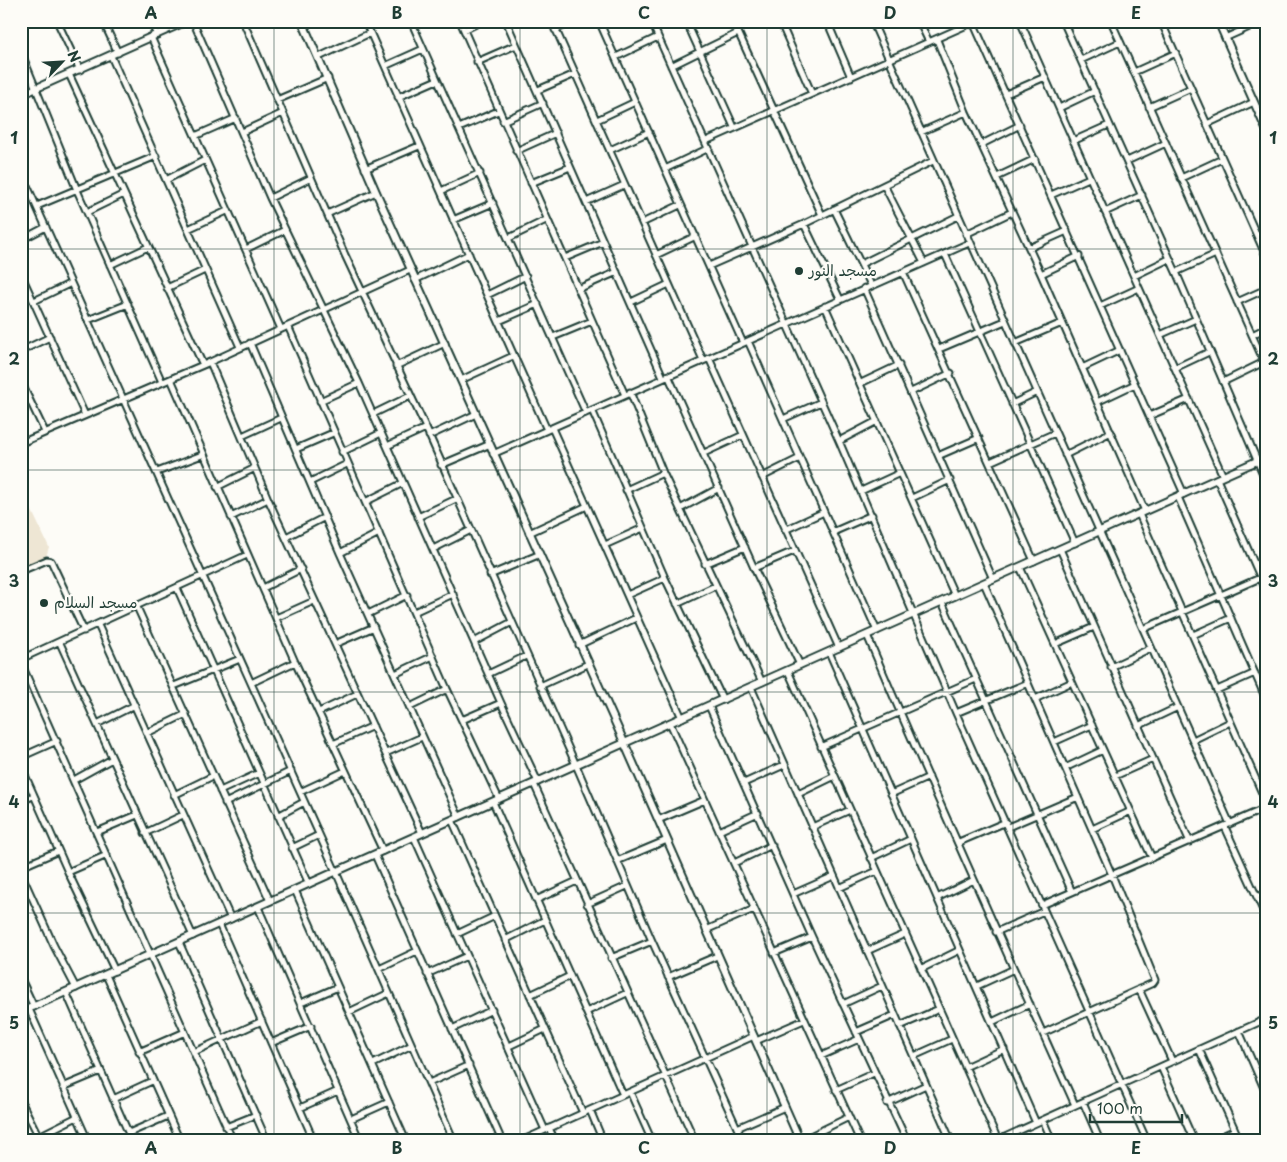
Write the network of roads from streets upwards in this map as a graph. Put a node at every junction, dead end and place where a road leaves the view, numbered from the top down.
1 (57, 21) edge
2 (103, 21) edge
3 (150, 21) edge
4 (187, 21) edge
5 (193, 21) edge
6 (243, 21) edge
7 (302, 21) edge
8 (365, 21) edge
9 (411, 21) edge
10 (460, 21) edge
11 (482, 21) edge
12 (506, 21) edge
13 (552, 21) edge
14 (575, 21) edge
15 (599, 21) edge
16 (650, 21) edge
17 (686, 21) edge
18 (733, 21) edge
19 (780, 21) edge
20 (827, 21) edge
21 (872, 21) edge
22 (919, 21) edge
23 (1020, 21) edge
24 (1063, 21) edge
25 (1111, 21) edge
26 (1171, 21) edge
27 (1218, 21) edge
28 (1263, 21) edge
29 (972, 22) edge
30 (1162, 23) edge
31 (464, 30) junction
32 (555, 30) junction
33 (370, 33) junction
34 (738, 33) junction
35 (154, 36) junction
36 (658, 37) junction
37 (1225, 38) junction
38 (937, 40) junction
39 (929, 42) junction
40 (1120, 42) junction
41 (516, 44) junction
42 (423, 48) junction
43 (700, 51) junction
44 (21, 52) edge
45 (1176, 53) junction
46 (114, 55) junction
47 (318, 57) junction
48 (616, 57) junction
49 (1081, 60) junction
50 (889, 61) junction
51 (477, 62) junction
52 (385, 66) junction
53 (671, 66) junction
54 (80, 70) junction
55 (1134, 72) junction
56 (70, 74) junction
57 (575, 74) junction
58 (851, 77) junction
59 (1044, 77) junction
60 (328, 78) junction
61 (437, 80) junction
62 (1191, 88) junction
63 (37, 89) junction
64 (538, 90) junction
65 (1096, 91) junction
66 (812, 94) junction
67 (1006, 94) junction
68 (21, 95) edge
69 (398, 97) junction
70 (277, 100) junction
71 (636, 102) junction
72 (1254, 102) junction
73 (543, 103) junction
74 (1149, 107) junction
75 (1059, 108) junction
76 (774, 110) junction
77 (1266, 110) edge
78 (498, 111) junction
79 (966, 112) junction
80 (283, 113) junction
81 (1259, 113) junction
82 (236, 118) junction
83 (596, 120) junction
84 (503, 121) junction
85 (1207, 124) junction
86 (1020, 125) junction
87 (1109, 125) junction
88 (734, 127) junction
89 (459, 128) junction
90 (1266, 129) edge
91 (242, 132) junction
92 (649, 132) junction
93 (921, 132) junction
94 (556, 133) junction
95 (195, 136) junction
96 (706, 141) junction
97 (1073, 141) junction
98 (1166, 143) junction
99 (982, 144) junction
100 (419, 146) junction
101 (709, 148) junction
102 (610, 150) junction
103 (516, 151) junction
104 (156, 156) junction
105 (1035, 159) junction
106 (1222, 159) junction
107 (205, 160) junction
108 (933, 161) junction
109 (1127, 161) junction
110 (570, 167) junction
111 (365, 169) junction
112 (665, 169) junction
113 (21, 172) edge
114 (480, 173) junction
115 (115, 174) junction
116 (997, 177) junction
117 (311, 178) junction
118 (1089, 178) junction
119 (1181, 178) junction
120 (166, 180) junction
121 (532, 183) junction
122 (624, 185) junction
123 (884, 185) junction
124 (77, 190) junction
125 (441, 191) junction
126 (376, 192) junction
127 (124, 194) junction
128 (1051, 195) junction
129 (1142, 195) junction
130 (270, 198) junction
131 (586, 202) junction
132 (493, 203) junction
133 (680, 205) junction
134 (37, 206) junction
135 (834, 209) junction
136 (227, 211) junction
137 (87, 212) junction
138 (1012, 212) junction
139 (1105, 212) junction
140 (327, 214) junction
141 (822, 215) junction
142 (958, 216) junction
143 (453, 220) junction
144 (546, 220) junction
145 (642, 222) junction
146 (804, 224) junction
147 (46, 227) junction
148 (188, 229) junction
149 (285, 230) junction
150 (1067, 231) junction
151 (1266, 232) edge
152 (966, 234) junction
153 (696, 236) junction
154 (1257, 236) junction
155 (510, 238) junction
156 (912, 239) junction
157 (21, 240) edge
158 (603, 242) junction
159 (970, 243) junction
160 (148, 247) junction
161 (753, 248) junction
162 (1029, 248) junction
163 (246, 249) junction
164 (468, 254) junction
165 (944, 254) junction
166 (1216, 254) junction
167 (656, 255) junction
168 (1078, 256) junction
169 (1266, 256) edge
170 (564, 258) junction
171 (1169, 259) junction
172 (924, 263) junction
173 (861, 264) junction
174 (110, 265) junction
175 (709, 266) junction
176 (205, 270) junction
177 (410, 270) junction
178 (617, 272) junction
179 (903, 272) junction
180 (1176, 272) junction
181 (21, 274) edge
182 (1041, 274) junction
183 (526, 276) junction
184 (1134, 276) junction
185 (415, 280) junction
186 (71, 283) junction
187 (669, 284) junction
188 (872, 285) junction
189 (167, 288) junction
190 (864, 288) junction
191 (1139, 288) junction
192 (578, 289) junction
193 (1266, 289) edge
194 (364, 293) junction
195 (488, 295) junction
196 (840, 300) junction
197 (34, 301) junction
198 (631, 302) junction
199 (1237, 302) junction
200 (128, 304) junction
201 (538, 304) junction
202 (825, 306) junction
203 (1100, 306) junction
204 (324, 310) junction
205 (1196, 319) junction
206 (88, 320) junction
207 (499, 321) junction
208 (592, 321) junction
209 (1005, 321) junction
210 (1062, 323) junction
211 (786, 324) junction
212 (288, 326) junction
213 (1266, 328) edge
214 (282, 329) junction
215 (979, 331) junction
216 (1160, 335) junction
217 (1252, 335) junction
218 (50, 337) junction
219 (553, 337) junction
220 (745, 342) junction
221 (250, 343) junction
222 (445, 343) junction
223 (1015, 343) junction
224 (240, 347) junction
225 (939, 349) junction
226 (1120, 350) junction
227 (21, 351) edge
228 (1209, 352) junction
229 (1263, 354) edge
230 (513, 356) junction
231 (706, 359) junction
232 (210, 362) junction
233 (1265, 364) edge
234 (203, 365) junction
235 (899, 365) junction
236 (396, 366) junction
237 (1082, 368) junction
238 (1174, 368) junction
239 (950, 373) junction
240 (666, 376) junction
241 (171, 378) junction
242 (461, 380) junction
243 (21, 382) edge
244 (162, 382) junction
245 (1223, 382) junction
246 (358, 383) junction
247 (861, 383) junction
248 (1134, 384) junction
249 (911, 392) junction
250 (1037, 392) junction
251 (628, 393) junction
252 (410, 396) junction
253 (1189, 398) junction
254 (123, 399) junction
255 (320, 402) junction
256 (821, 402) junction
257 (1097, 402) junction
258 (1012, 404) junction
259 (592, 410) junction
260 (586, 413) junction
261 (372, 414) junction
262 (476, 414) junction
263 (85, 416) junction
264 (1150, 416) junction
265 (281, 418) junction
266 (783, 419) junction
267 (877, 421) junction
268 (426, 428) junction
269 (549, 429) junction
270 (45, 432) junction
271 (1111, 432) junction
272 (333, 433) junction
273 (381, 433) junction
274 (1055, 433) junction
275 (743, 435) junction
276 (242, 436) junction
277 (429, 436) junction
278 (980, 438) junction
279 (839, 441) junction
280 (21, 443) edge
281 (488, 444) junction
282 (1030, 445) junction
283 (386, 446) junction
284 (296, 449) junction
285 (342, 452) junction
286 (704, 453) junction
287 (493, 454) junction
288 (202, 455) junction
289 (940, 455) junction
290 (1065, 455) junction
291 (1266, 457) edge
292 (800, 458) junction
293 (1257, 461) junction
294 (990, 462) junction
295 (347, 464) junction
296 (441, 466) junction
297 (255, 468) junction
298 (157, 472) junction
299 (664, 472) junction
300 (900, 473) junction
301 (762, 477) junction
302 (1220, 478) junction
303 (950, 480) junction
304 (1266, 481) edge
305 (310, 482) junction
306 (403, 484) junction
307 (217, 486) junction
308 (719, 488) junction
309 (626, 490) junction
310 (861, 491) junction
311 (1181, 495) junction
312 (912, 498) junction
313 (268, 499) junction
314 (456, 499) junction
315 (365, 502) junction
316 (587, 506) junction
317 (680, 509) junction
318 (824, 512) junction
319 (1142, 512) junction
320 (872, 515) junction
321 (231, 517) junction
322 (325, 517) junction
323 (418, 518) junction
324 (643, 528) junction
325 (471, 530) junction
326 (785, 530) junction
327 (833, 532) junction
328 (1100, 532) junction
329 (379, 533) junction
330 (529, 533) junction
331 (286, 537) junction
332 (1074, 543) junction
333 (605, 545) junction
334 (744, 546) junction
335 (432, 549) junction
336 (1060, 549) junction
337 (794, 551) junction
338 (340, 553) junction
339 (247, 555) junction
340 (538, 555) junction
341 (1034, 561) junction
342 (705, 564) junction
343 (1020, 567) junction
344 (754, 568) junction
345 (301, 569) junction
346 (21, 572) edge
347 (490, 575) junction
348 (202, 576) junction
349 (665, 578) junction
350 (1260, 578) junction
351 (993, 579) junction
352 (984, 583) junction
353 (715, 586) junction
354 (177, 588) junction
355 (263, 588) junction
356 (1266, 590) edge
357 (453, 594) junction
358 (626, 595) junction
359 (406, 596) junction
360 (955, 596) junction
361 (1221, 596) junction
362 (314, 601) junction
363 (942, 602) junction
364 (677, 604) junction
365 (138, 607) junction
366 (414, 612) junction
367 (1183, 612) junction
368 (368, 614) junction
369 (914, 614) junction
370 (276, 618) junction
371 (636, 618) junction
372 (1231, 618) junction
373 (512, 622) junction
374 (98, 625) junction
375 (374, 627) junction
376 (1094, 627) junction
377 (1143, 629) junction
378 (877, 631) junction
379 (84, 632) junction
380 (867, 635) junction
381 (1193, 635) junction
382 (474, 642) junction
383 (60, 643) junction
384 (335, 644) junction
385 (1055, 644) junction
386 (580, 645) junction
387 (839, 648) junction
388 (1151, 648) junction
389 (829, 652) junction
390 (433, 656) junction
391 (526, 656) junction
392 (21, 659) edge
393 (240, 659) junction
394 (295, 662) junction
395 (21, 663) edge
396 (588, 664) junction
397 (800, 665) junction
398 (1111, 666) junction
399 (213, 670) junction
400 (788, 671) junction
401 (1255, 673) junction
402 (395, 674) junction
403 (488, 674) junction
404 (976, 679) junction
405 (762, 682) junction
406 (1072, 682) junction
407 (251, 683) junction
408 (1028, 683) junction
409 (174, 686) junction
410 (540, 686) junction
411 (751, 687) junction
412 (447, 689) junction
413 (1217, 690) junction
414 (947, 692) junction
415 (357, 694) junction
416 (1035, 699) junction
417 (1266, 699) edge
418 (723, 700) junction
419 (985, 700) junction
420 (501, 703) junction
421 (135, 705) junction
422 (709, 706) junction
423 (410, 707) junction
424 (1178, 708) junction
425 (319, 712) junction
426 (900, 712) junction
427 (956, 713) junction
428 (186, 714) junction
429 (682, 718) junction
430 (462, 720) junction
431 (1230, 722) junction
432 (670, 723) junction
433 (97, 724) junction
434 (1092, 725) junction
435 (373, 726) junction
436 (1138, 726) junction
437 (862, 729) junction
438 (148, 733) junction
439 (422, 737) junction
440 (1192, 740) junction
441 (57, 741) junction
442 (1054, 742) junction
443 (624, 743) junction
444 (333, 744) junction
445 (821, 747) junction
446 (1103, 750) junction
447 (386, 753) junction
448 (21, 757) edge
449 (112, 759) junction
450 (1153, 759) junction
451 (576, 765) junction
452 (784, 765) junction
453 (21, 766) edge
454 (1065, 768) junction
455 (290, 771) junction
456 (345, 771) junction
457 (258, 773) junction
458 (213, 776) junction
459 (835, 776) junction
460 (1115, 776) junction
461 (930, 777) junction
462 (74, 780) junction
463 (536, 783) junction
464 (744, 783) junction
465 (263, 784) junction
466 (220, 791) junction
467 (300, 792) junction
468 (798, 794) junction
469 (891, 794) junction
470 (174, 795) junction
471 (33, 796) junction
472 (1078, 797) junction
473 (705, 800) junction
474 (21, 801) edge
475 (496, 801) junction
476 (304, 802) junction
477 (1266, 802) edge
478 (225, 803) junction
479 (1266, 808) edge
480 (850, 810) junction
481 (1131, 811) junction
482 (758, 813) junction
483 (1036, 814) junction
484 (136, 815) junction
485 (182, 815) junction
486 (278, 816) junction
487 (459, 817) junction
488 (452, 820) junction
489 (658, 820) junction
490 (1007, 824) junction
491 (1228, 826) junction
492 (812, 827) junction
493 (1092, 829) junction
494 (97, 832) junction
495 (719, 832) junction
496 (145, 833) junction
497 (422, 833) junction
498 (319, 835) junction
499 (414, 837) junction
500 (911, 839) junction
501 (667, 840) junction
502 (959, 842) junction
503 (1190, 842) junction
504 (772, 845) junction
505 (292, 848) junction
506 (58, 851) junction
507 (383, 851) junction
508 (107, 855) junction
509 (375, 855) junction
510 (871, 858) junction
511 (1152, 858) junction
512 (616, 861) junction
513 (734, 863) junction
514 (21, 867) edge
515 (877, 871) junction
516 (68, 872) junction
517 (336, 872) junction
518 (21, 873) edge
519 (1112, 875) junction
520 (834, 876) junction
521 (974, 880) junction
522 (577, 882) junction
523 (309, 884) junction
524 (628, 886) junction
525 (839, 888) junction
526 (295, 890) junction
527 (29, 891) junction
528 (1072, 892) junction
529 (1266, 893) edge
530 (21, 894) edge
531 (793, 894) junction
532 (1257, 897) junction
533 (937, 898) junction
534 (536, 900) junction
535 (270, 902) junction
536 (587, 904) junction
537 (258, 907) junction
538 (1043, 908) junction
539 (754, 909) junction
540 (495, 916) junction
541 (1266, 917) edge
542 (231, 919) junction
543 (545, 920) junction
544 (219, 924) junction
545 (706, 930) junction
546 (996, 932) junction
547 (457, 934) junction
548 (905, 934) junction
549 (193, 936) junction
550 (812, 937) junction
551 (505, 940) junction
552 (652, 941) junction
553 (178, 942) junction
554 (960, 950) junction
555 (416, 951) junction
556 (867, 951) junction
557 (774, 953) junction
558 (152, 954) junction
559 (467, 956) junction
560 (717, 956) junction
561 (611, 958) junction
562 (379, 969) junction
563 (921, 969) junction
564 (1014, 970) junction
565 (115, 971) junction
566 (427, 974) junction
567 (106, 975) junction
568 (570, 976) junction
569 (668, 977) junction
570 (21, 979) edge
571 (882, 986) junction
572 (977, 986) junction
573 (338, 987) junction
574 (76, 988) junction
575 (1139, 989) junction
576 (66, 992) junction
577 (390, 993) junction
578 (627, 993) junction
579 (530, 994) junction
580 (301, 1003) junction
581 (843, 1004) junction
582 (1030, 1004) junction
583 (31, 1008) junction
584 (939, 1009) junction
585 (492, 1010) junction
586 (1089, 1011) junction
587 (21, 1012) edge
588 (349, 1012) junction
589 (586, 1012) junction
590 (895, 1015) junction
591 (1266, 1019) edge
592 (804, 1020) junction
593 (262, 1022) junction
594 (992, 1022) junction
595 (311, 1026) junction
596 (900, 1026) junction
597 (452, 1029) junction
598 (545, 1029) junction
599 (1239, 1031) junction
600 (185, 1032) junction
601 (856, 1032) junction
602 (1043, 1033) junction
603 (755, 1038) junction
604 (952, 1038) junction
605 (222, 1039) junction
606 (859, 1039) junction
607 (271, 1043) junction
608 (412, 1045) junction
609 (507, 1047) junction
610 (1004, 1049) junction
611 (1199, 1049) junction
612 (139, 1052) junction
613 (194, 1052) junction
614 (820, 1056) junction
615 (914, 1056) junction
616 (706, 1058) junction
617 (1172, 1061) junction
618 (373, 1064) junction
619 (469, 1066) junction
620 (964, 1067) junction
621 (1160, 1067) junction
622 (101, 1071) junction
623 (874, 1073) junction
624 (665, 1076) junction
625 (152, 1081) junction
626 (429, 1083) junction
627 (926, 1084) junction
628 (1122, 1084) junction
629 (63, 1086) junction
630 (338, 1090) junction
631 (836, 1090) junction
632 (630, 1092) junction
633 (1266, 1093) edge
634 (623, 1095) junction
635 (113, 1099) junction
636 (22, 1102) edge
637 (389, 1102) junction
638 (1083, 1102) junction
639 (887, 1103) junction
640 (1075, 1105) junction
641 (785, 1107) junction
642 (300, 1108) junction
643 (590, 1110) junction
644 (583, 1113) junction
645 (256, 1115) junction
646 (168, 1116) junction
647 (77, 1117) junction
648 (849, 1117) junction
649 (351, 1119) junction
650 (1043, 1120) junction
651 (1036, 1123) junction
652 (226, 1127) junction
653 (737, 1128) junction
654 (547, 1129) junction
655 (1235, 1130) junction
656 (129, 1133) junction
657 (40, 1138) edge
658 (313, 1138) edge
659 (1006, 1139) edge
660 (997, 1140) edge
661 (88, 1141) edge
662 (132, 1141) edge
663 (180, 1141) edge
664 (233, 1141) edge
665 (267, 1141) edge
666 (301, 1141) edge
667 (360, 1141) edge
668 (406, 1141) edge
669 (454, 1141) edge
670 (502, 1141) edge
671 (521, 1141) edge
672 (555, 1141) edge
673 (603, 1141) edge
674 (652, 1141) edge
675 (695, 1141) edge
676 (743, 1141) edge
677 (800, 1141) edge
678 (860, 1141) edge
679 (907, 1141) edge
680 (951, 1141) edge
681 (1052, 1141) edge
682 (1100, 1141) edge
683 (1147, 1141) edge
684 (1194, 1141) edge
685 (1211, 1141) edge
686 (1240, 1141) edge

1 - 54 street
2 - 46 street
3 - 35 street
4 - 35 street
5 - 82 street
6 - 70 street
7 - 47 street
8 - 33 street
9 - 42 street
10 - 31 street
11 - 31 street
12 - 41 street
13 - 32 street
14 - 32 street
15 - 48 street
16 - 36 street
17 - 43 street
18 - 34 street
19 - 66 street
20 - 58 street
21 - 50 street
22 - 39 street
23 - 59 street
24 - 49 street
25 - 40 street
26 - 30 street
27 - 37 street
28 - 37 street
29 - 38 street
29 - 67 street
30 - 45 street
31 - 51 street
32 - 57 street
33 - 47 street
33 - 52 street
34 - 43 street
34 - 76 street
35 - 46 street
35 - 95 street
36 - 48 street
36 - 53 street
37 - 72 street
38 - 39 street
38 - 79 street
39 - 50 street
40 - 49 street
40 - 55 street
41 - 51 street
41 - 64 street
42 - 52 street
42 - 61 street
43 - 53 street
43 - 88 street
44 - 63 street
45 - 55 street
45 - 62 street
46 - 54 street
46 - 104 street
47 - 60 street
48 - 71 street
49 - 65 street
50 - 58 street
50 - 93 street
51 - 78 street
52 - 69 street
53 - 96 street
54 - 56 street
55 - 74 street
56 - 63 street
56 - 115 street
57 - 64 street
57 - 83 street
58 - 66 street
59 - 67 street
59 - 75 street
60 - 70 street
60 - 111 street
61 - 69 street
61 - 89 street
62 - 74 street
62 - 85 street
63 - 68 street
63 - 124 street
64 - 73 street
65 - 75 street
65 - 87 street
66 - 76 street
67 - 86 street
69 - 100 street
70 - 80 street
71 - 83 street
71 - 92 street
72 - 81 street
72 - 85 street
73 - 84 street
73 - 94 street
74 - 98 street
75 - 97 street
76 - 88 street
76 - 141 street
77 - 81 street
78 - 84 street
78 - 89 street
79 - 93 street
79 - 99 street
80 - 91 street
80 - 117 street
81 - 90 street
82 - 91 street
82 - 95 street
83 - 102 street
84 - 103 street
85 - 106 street
86 - 99 street
86 - 105 street
87 - 97 street
87 - 109 street
88 - 96 street
89 - 114 street
91 - 130 street
92 - 102 street
92 - 112 street
93 - 108 street
94 - 103 street
94 - 110 street
95 - 107 street
96 - 101 street
97 - 118 street
98 - 109 street
98 - 119 street
99 - 116 street
100 - 111 street
100 - 125 street
101 - 112 street
101 - 161 street
102 - 122 street
103 - 121 street
104 - 115 street
104 - 120 street
105 - 116 street
105 - 128 street
106 - 119 street
106 - 154 street
107 - 120 street
107 - 136 street
108 - 123 street
108 - 142 street
109 - 129 street
110 - 121 street
110 - 131 street
111 - 126 street
112 - 133 street
113 - 134 street
114 - 125 street
114 - 132 street
115 - 124 street
115 - 127 street
116 - 138 street
117 - 130 street
117 - 140 street
118 - 128 street
118 - 139 street
119 - 166 street
120 - 148 street
121 - 144 street
122 - 131 street
122 - 145 street
123 - 135 street
123 - 156 street
124 - 134 street
124 - 137 street
125 - 143 street
126 - 140 street
126 - 177 street
127 - 137 street
127 - 160 street
128 - 150 street
129 - 139 street
129 - 171 street
130 - 149 street
131 - 158 street
132 - 143 street
132 - 155 street
133 - 145 street
133 - 153 street
134 - 147 street
135 - 141 street
135 - 173 street
136 - 148 street
136 - 163 street
137 - 174 street
138 - 152 street
138 - 162 street
139 - 184 street
140 - 194 street
141 - 146 street
142 - 152 street
142 - 156 street
143 - 164 street
144 - 155 street
144 - 170 street
145 - 167 street
146 - 161 street
146 - 196 street
147 - 157 street
147 - 186 street
148 - 176 street
149 - 163 street
149 - 204 street
150 - 162 street
150 - 168 street
151 - 154 street
152 - 159 street
153 - 167 street
153 - 175 street
154 - 169 street
155 - 183 street
156 - 172 street
156 - 173 street
158 - 170 street
158 - 178 street
159 - 165 street
159 - 209 street
160 - 174 street
160 - 189 street
161 - 175 street
161 - 211 street
162 - 182 street
163 - 214 street
164 - 185 street
164 - 195 street
165 - 172 street
165 - 215 street
166 - 180 street
166 - 199 street
167 - 187 street
168 - 182 street
168 - 203 street
170 - 192 street
171 - 180 street
171 - 184 street
172 - 179 street
173 - 188 street
174 - 200 street
175 - 220 street
176 - 189 street
176 - 224 street
177 - 185 street
177 - 194 street
178 - 192 street
178 - 198 street
179 - 188 street
179 - 225 street
180 - 205 street
181 - 197 street
182 - 210 street
183 - 195 street
183 - 201 street
184 - 191 street
185 - 222 street
186 - 197 street
186 - 206 street
187 - 198 street
187 - 231 street
188 - 190 street
189 - 234 street
190 - 196 street
190 - 235 street
191 - 203 street
191 - 216 street
192 - 208 street
193 - 199 street
194 - 204 street
194 - 236 street
195 - 207 street
196 - 202 street
197 - 218 street
198 - 240 street
199 - 217 street
200 - 206 street
200 - 244 street
201 - 207 street
201 - 219 street
202 - 211 street
202 - 247 street
203 - 226 street
204 - 212 street
204 - 246 street
205 - 216 street
205 - 228 street
206 - 254 street
207 - 230 street
208 - 219 street
208 - 251 street
209 - 215 street
209 - 223 street
210 - 223 street
210 - 237 street
211 - 220 street
211 - 256 street
212 - 214 street
212 - 255 street
213 - 217 street
214 - 221 street
215 - 225 street
215 - 258 street
216 - 238 street
217 - 229 street
218 - 227 street
218 - 263 street
219 - 260 street
220 - 231 street
220 - 266 street
221 - 224 street
221 - 265 street
222 - 236 street
222 - 242 street
223 - 250 street
224 - 232 street
225 - 239 street
226 - 237 street
226 - 248 street
228 - 238 street
228 - 245 street
229 - 233 street
230 - 242 street
230 - 269 street
231 - 240 street
231 - 275 street
232 - 234 street
232 - 276 street
233 - 245 street
234 - 241 street
235 - 247 street
235 - 249 street
236 - 252 street
237 - 257 street
238 - 253 street
239 - 249 street
239 - 278 street
240 - 251 street
240 - 286 street
241 - 244 street
241 - 288 street
242 - 262 street
243 - 270 street
244 - 254 street
245 - 293 street
246 - 255 street
246 - 261 street
247 - 267 street
248 - 257 street
248 - 264 street
249 - 289 street
250 - 258 street
250 - 274 street
251 - 259 street
251 - 299 street
252 - 261 street
252 - 268 street
253 - 264 street
253 - 302 street
254 - 263 street
254 - 298 street
255 - 272 street
256 - 266 street
256 - 279 street
257 - 271 street
258 - 282 street
259 - 260 street
259 - 309 street
260 - 269 street
261 - 273 street
262 - 277 street
262 - 281 street
263 - 270 street
264 - 311 street
265 - 276 street
265 - 284 street
266 - 292 street
267 - 279 street
267 - 300 street
268 - 277 street
268 - 283 street
269 - 287 street
269 - 316 street
270 - 280 street
271 - 290 street
271 - 319 street
272 - 284 street
272 - 285 street
273 - 283 street
273 - 285 street
274 - 282 street
274 - 290 street
275 - 286 street
275 - 301 street
276 - 297 street
277 - 296 street
278 - 289 street
278 - 294 street
279 - 310 street
281 - 287 street
281 - 296 street
282 - 294 street
282 - 332 street
283 - 306 street
284 - 305 street
285 - 295 street
286 - 308 street
287 - 330 street
288 - 298 street
288 - 307 street
289 - 303 street
290 - 328 street
291 - 293 street
292 - 301 street
292 - 318 street
293 - 302 street
293 - 304 street
294 - 341 street
295 - 305 street
295 - 315 street
296 - 314 street
297 - 307 street
297 - 313 street
298 - 348 street
299 - 309 street
299 - 317 street
300 - 310 street
300 - 312 street
301 - 326 street
302 - 311 street
302 - 350 street
303 - 312 street
303 - 351 street
305 - 322 street
306 - 315 street
306 - 323 street
307 - 321 street
308 - 317 street
308 - 334 street
309 - 324 street
310 - 320 street
311 - 319 street
311 - 361 street
312 - 360 street
313 - 321 street
313 - 331 street
314 - 323 street
314 - 325 street
315 - 329 street
316 - 330 street
316 - 333 street
317 - 342 street
318 - 326 street
318 - 327 street
319 - 328 street
319 - 367 street
320 - 327 street
320 - 369 street
321 - 339 street
322 - 331 street
322 - 338 street
323 - 335 street
324 - 333 street
324 - 349 street
325 - 335 street
325 - 347 street
326 - 337 street
327 - 378 street
328 - 332 street
328 - 377 street
329 - 338 street
329 - 359 street
330 - 340 street
331 - 345 street
332 - 336 street
333 - 358 street
334 - 342 street
334 - 344 street
335 - 357 street
336 - 341 street
336 - 376 street
337 - 344 street
337 - 387 street
338 - 368 street
339 - 348 street
339 - 355 street
340 - 347 street
340 - 386 street
341 - 343 street
342 - 353 street
343 - 351 street
343 - 385 street
344 - 397 street
345 - 355 street
345 - 362 street
346 - 379 street
347 - 373 street
348 - 354 street
348 - 393 street
349 - 358 street
349 - 364 street
350 - 356 street
350 - 361 street
351 - 352 street
352 - 360 street
352 - 408 street
353 - 364 street
353 - 405 street
354 - 365 street
354 - 399 street
355 - 370 street
357 - 366 street
357 - 382 street
358 - 371 street
359 - 366 street
359 - 368 street
360 - 363 street
361 - 367 street
361 - 372 street
362 - 370 street
362 - 384 street
363 - 369 street
363 - 404 street
364 - 418 street
365 - 374 street
365 - 409 street
366 - 390 street
367 - 377 street
367 - 381 street
368 - 375 street
369 - 378 street
369 - 414 street
370 - 394 street
371 - 386 street
371 - 429 street
372 - 381 street
372 - 401 street
373 - 382 street
373 - 391 street
374 - 379 street
374 - 421 street
375 - 384 street
375 - 402 street
376 - 385 street
376 - 398 street
377 - 388 street
378 - 380 street
379 - 383 street
380 - 387 street
380 - 426 street
381 - 413 street
382 - 403 street
383 - 392 street
383 - 433 street
384 - 415 street
385 - 406 street
386 - 396 street
387 - 389 street
388 - 398 street
388 - 424 street
389 - 397 street
389 - 437 street
390 - 402 street
390 - 412 street
391 - 403 street
391 - 410 street
393 - 399 street
393 - 407 street
394 - 407 street
394 - 425 street
395 - 441 street
396 - 410 street
396 - 443 street
397 - 400 street
398 - 436 street
399 - 409 street
399 - 457 street
400 - 405 street
400 - 445 street
401 - 413 street
401 - 417 street
402 - 423 street
403 - 420 street
404 - 414 street
404 - 419 street
405 - 411 street
406 - 416 street
406 - 434 street
407 - 455 street
408 - 416 street
408 - 419 street
409 - 428 street
410 - 451 street
411 - 418 street
411 - 452 street
412 - 423 street
412 - 430 street
413 - 431 street
414 - 426 street
414 - 427 street
415 - 425 street
415 - 435 street
416 - 442 street
418 - 422 street
419 - 427 street
419 - 483 street
420 - 430 street
420 - 463 street
421 - 433 street
421 - 438 street
422 - 429 street
422 - 464 street
423 - 439 street
424 - 436 street
424 - 440 street
425 - 444 street
426 - 437 street
426 - 461 street
427 - 490 street
428 - 438 street
428 - 458 street
429 - 432 street
430 - 475 street
431 - 440 street
431 - 477 street
432 - 443 street
432 - 473 street
433 - 449 street
434 - 442 street
434 - 446 street
435 - 444 street
435 - 447 street
436 - 450 street
437 - 445 street
437 - 469 street
438 - 470 street
439 - 447 street
439 - 487 street
440 - 491 street
441 - 448 street
441 - 462 street
442 - 454 street
443 - 451 street
443 - 489 street
444 - 456 street
445 - 459 street
446 - 454 street
446 - 460 street
447 - 497 street
449 - 462 street
449 - 484 street
450 - 460 street
450 - 503 street
451 - 463 street
451 - 512 street
452 - 464 street
452 - 468 street
453 - 471 street
454 - 472 street
455 - 465 street
455 - 467 street
456 - 467 street
456 - 507 street
457 - 465 street
457 - 466 street
458 - 466 street
458 - 470 street
459 - 468 street
459 - 480 street
460 - 481 street
461 - 469 street
461 - 502 street
462 - 494 street
463 - 475 street
463 - 522 street
464 - 482 street
465 - 478 street
465 - 486 street
466 - 478 street
467 - 476 street
468 - 492 street
469 - 500 street
470 - 485 street
471 - 474 street
471 - 506 street
472 - 483 street
472 - 493 street
473 - 489 street
473 - 495 street
475 - 487 street
475 - 534 street
476 - 486 street
476 - 498 street
478 - 535 street
479 - 491 street
480 - 492 street
480 - 510 street
481 - 493 street
481 - 511 street
482 - 495 street
482 - 504 street
483 - 490 street
483 - 528 street
484 - 494 street
484 - 496 street
485 - 496 street
485 - 542 street
486 - 505 street
487 - 488 street
488 - 497 street
488 - 540 street
489 - 501 street
490 - 502 street
490 - 538 street
491 - 503 street
491 - 532 street
492 - 520 street
493 - 519 street
494 - 508 street
495 - 513 street
496 - 549 street
497 - 499 street
498 - 505 street
498 - 517 street
499 - 507 street
499 - 547 street
500 - 510 street
500 - 533 street
501 - 512 street
501 - 545 street
502 - 521 street
503 - 511 street
504 - 513 street
504 - 531 street
505 - 523 street
506 - 514 street
506 - 516 street
507 - 509 street
508 - 516 street
508 - 558 street
509 - 517 street
509 - 555 street
510 - 515 street
511 - 519 street
512 - 524 street
513 - 539 street
515 - 525 street
515 - 548 street
516 - 565 street
517 - 523 street
517 - 562 street
518 - 527 street
519 - 528 street
519 - 575 street
520 - 525 street
520 - 531 street
521 - 533 street
521 - 546 street
522 - 534 street
522 - 536 street
523 - 526 street
524 - 536 street
524 - 552 street
525 - 556 street
526 - 535 street
526 - 573 street
527 - 530 street
527 - 574 street
528 - 538 street
529 - 532 street
531 - 550 street
532 - 541 street
533 - 554 street
534 - 543 street
535 - 537 street
536 - 561 street
537 - 542 street
537 - 580 street
538 - 546 street
538 - 586 street
539 - 545 street
539 - 557 street
540 - 547 street
540 - 551 street
542 - 544 street
543 - 551 street
543 - 568 street
544 - 549 street
544 - 593 street
545 - 560 street
546 - 564 street
547 - 559 street
548 - 556 street
548 - 563 street
549 - 553 street
550 - 557 street
550 - 581 street
551 - 579 street
552 - 561 street
552 - 569 street
553 - 558 street
553 - 605 street
554 - 563 street
554 - 572 street
555 - 562 street
555 - 566 street
556 - 571 street
557 - 592 street
558 - 565 street
558 - 600 street
559 - 566 street
559 - 585 street
560 - 569 street
560 - 603 street
561 - 578 street
562 - 577 street
563 - 584 street
564 - 572 street
564 - 582 street
565 - 567 street
566 - 597 street
567 - 574 street
567 - 612 street
568 - 579 street
568 - 589 street
569 - 616 street
570 - 583 street
571 - 581 street
571 - 590 street
572 - 594 street
573 - 580 street
573 - 588 street
574 - 576 street
575 - 586 street
575 - 617 street
576 - 583 street
576 - 622 street
577 - 588 street
577 - 608 street
578 - 589 street
578 - 624 street
579 - 598 street
580 - 595 street
581 - 601 street
582 - 594 street
582 - 602 street
583 - 587 street
583 - 629 street
584 - 596 street
584 - 604 street
585 - 597 street
585 - 609 street
586 - 602 street
586 - 628 street
588 - 618 street
589 - 634 street
590 - 596 street
590 - 601 street
591 - 599 street
592 - 603 street
592 - 614 street
593 - 605 street
593 - 607 street
594 - 610 street
595 - 607 street
595 - 630 street
596 - 615 street
597 - 619 street
598 - 609 street
598 - 644 street
599 - 611 street
599 - 633 street
600 - 612 street
600 - 613 street
601 - 606 street
602 - 640 street
603 - 616 street
603 - 641 street
604 - 615 street
604 - 620 street
605 - 613 street
605 - 645 street
606 - 614 street
606 - 623 street
607 - 642 street
608 - 618 street
608 - 626 street
609 - 654 street
610 - 620 street
610 - 651 street
611 - 617 street
611 - 655 street
612 - 625 street
613 - 652 street
614 - 631 street
615 - 627 street
616 - 624 street
616 - 653 street
617 - 621 street
618 - 637 street
619 - 626 street
619 - 670 street
620 - 660 street
621 - 628 street
621 - 684 street
622 - 629 street
622 - 635 street
623 - 631 street
623 - 639 street
624 - 632 street
624 - 675 street
625 - 635 street
625 - 646 street
626 - 669 street
627 - 639 street
627 - 680 street
628 - 638 street
628 - 683 street
629 - 647 street
630 - 642 street
630 - 649 street
631 - 648 street
632 - 634 street
632 - 674 street
634 - 643 street
635 - 656 street
636 - 657 street
637 - 649 street
637 - 668 street
638 - 640 street
638 - 682 street
639 - 679 street
640 - 650 street
641 - 653 street
641 - 677 street
642 - 658 street
643 - 644 street
643 - 673 street
644 - 654 street
645 - 652 street
645 - 665 street
646 - 656 street
646 - 663 street
647 - 657 street
647 - 661 street
648 - 677 street
648 - 678 street
649 - 667 street
650 - 651 street
650 - 681 street
651 - 659 street
652 - 664 street
653 - 676 street
654 - 671 street
654 - 672 street
655 - 685 street
655 - 686 street
656 - 662 street
658 - 666 street
659 - 660 street

